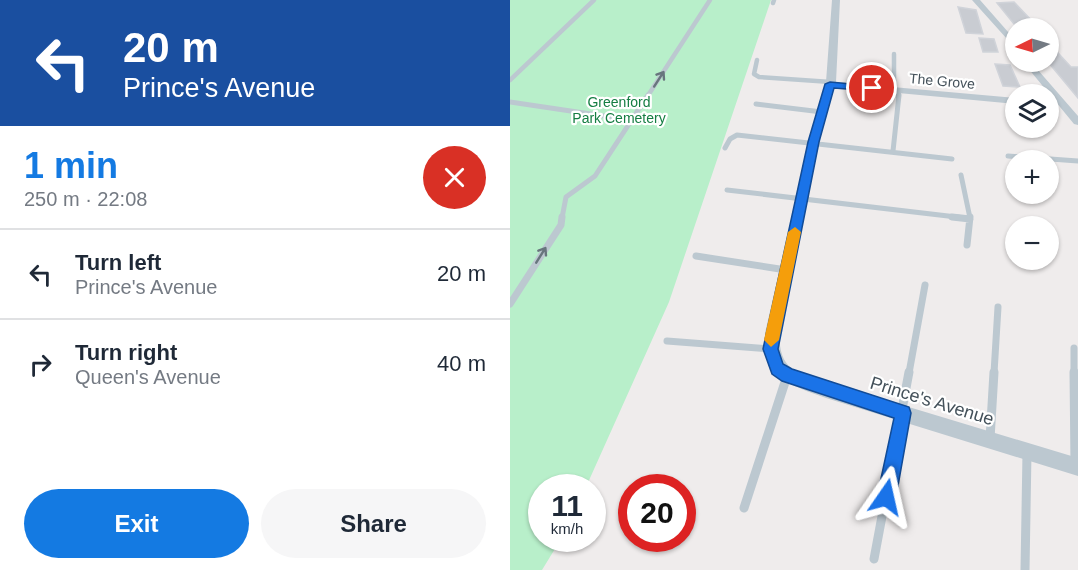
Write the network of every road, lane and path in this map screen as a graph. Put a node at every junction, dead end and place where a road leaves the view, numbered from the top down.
1 (594, 0) edge
2 (710, 0) edge
3 (836, 0) edge
4 (976, 0) edge
5 (1005, 35) edge
6 (894, 54) dead end
7 (757, 60) dead end
8 (1035, 72) edge
9 (510, 80) edge
10 (830, 83) junction
11 (897, 91) junction
12 (1005, 99) edge
13 (510, 102) edge
14 (756, 104) dead end
15 (1059, 104) edge
16 (1063, 105) junction
17 (822, 112) junction
18 (631, 120) junction
19 (1078, 122) edge
20 (814, 142) junction
21 (725, 148) dead end
22 (893, 151) junction
23 (952, 159) dead end
24 (1059, 160) edge
25 (1078, 161) edge
26 (962, 175) dead end
27 (727, 190) dead end
28 (802, 199) junction
29 (970, 219) junction
30 (967, 244) dead end
31 (696, 256) dead end
32 (786, 270) junction
33 (925, 285) dead end
34 (510, 304) edge
35 (998, 307) dead end
36 (667, 341) dead end
37 (1074, 348) dead end
38 (771, 349) junction
39 (782, 372) junction
40 (903, 413) junction
41 (990, 439) junction
42 (1028, 451) junction
43 (1077, 466) edge
44 (744, 508) dead end
45 (874, 559) dead end
46 (1025, 570) edge

1 - 9 lane
18 -> 2 lane
3 - 10 street
4 - 5 street
6 - 11 lane
7 - 10 lane
8 - 16 street
10 - 11 street, The Grove
10 - 17 street
11 - 12 street, The Grove
11 - 22 lane
13 - 18 lane
14 - 17 lane
15 - 16 street
16 - 19 street
17 - 20 street
34 -> 18 lane
20 - 21 lane
20 - 22 lane
20 - 28 street
22 - 23 lane
24 - 25 lane
26 - 29 lane
27 - 28 lane
28 - 29 lane
28 - 32 street
29 - 30 lane
31 - 32 lane
32 - 38 street
33 - 40 lane
35 - 41 lane
36 - 38 lane
37 - 43 lane
38 - 39 street
39 - 40 street, Prince's Avenue
39 - 44 lane
40 - 41 street, Prince's Avenue
40 - 45 lane
41 - 42 street, Prince's Avenue
42 - 43 street, Prince's Avenue
42 - 46 lane

